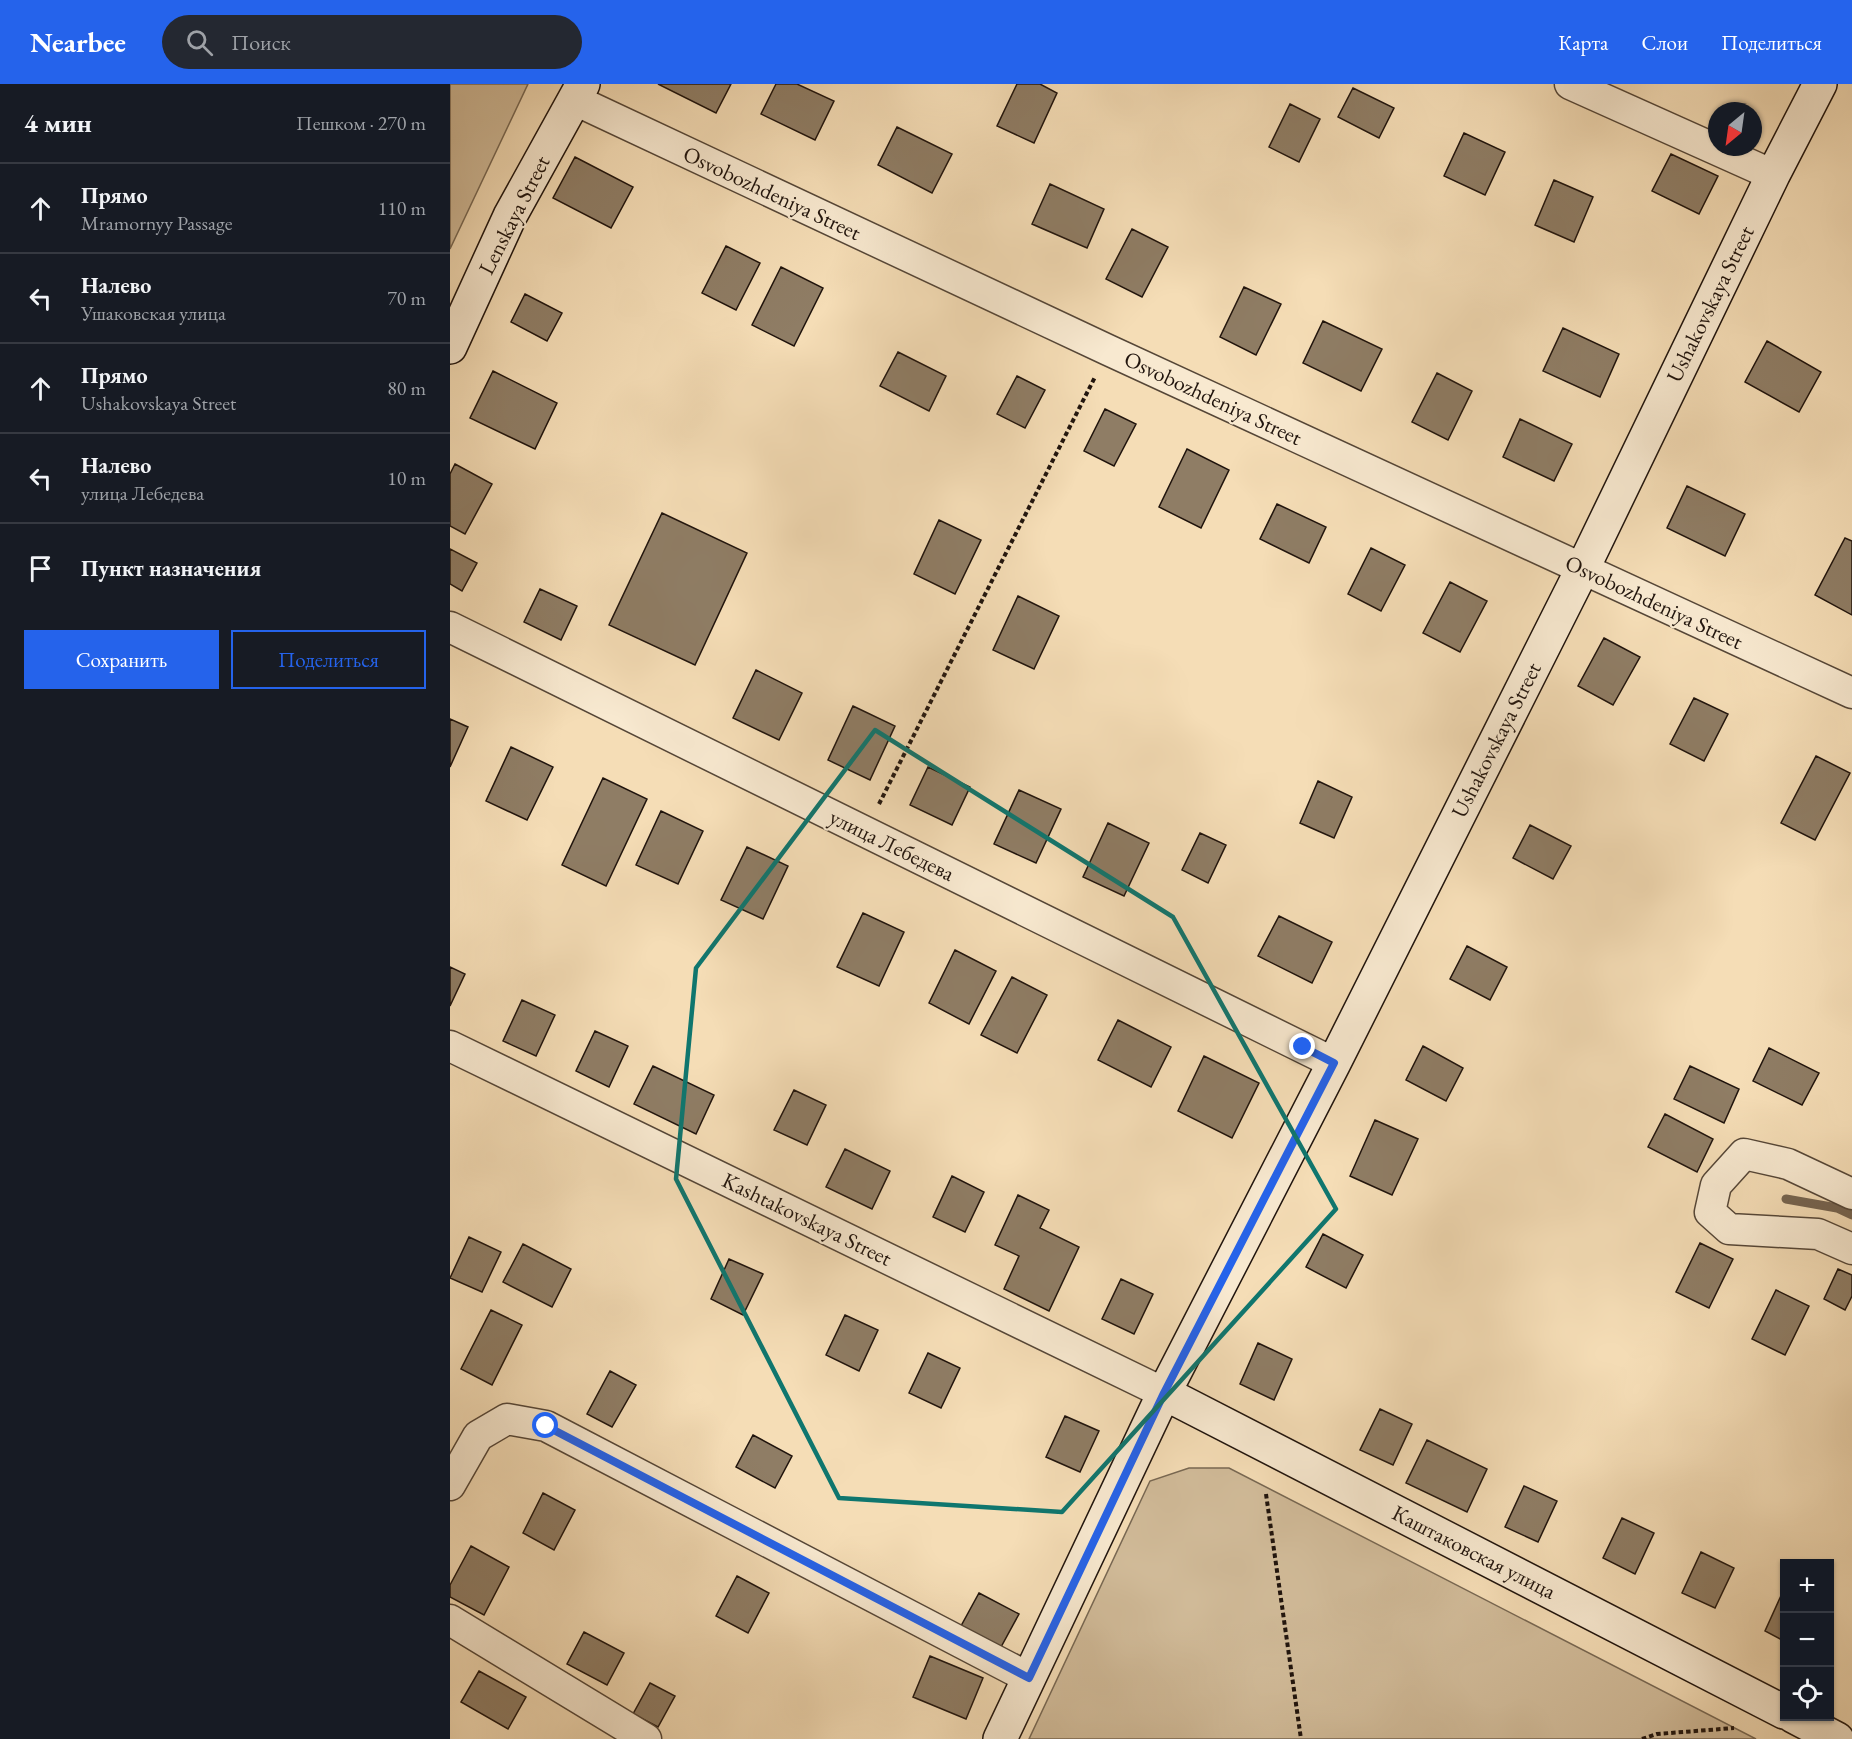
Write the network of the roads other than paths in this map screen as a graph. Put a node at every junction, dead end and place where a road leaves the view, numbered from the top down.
1 (1570, 84) edge
2 (1820, 84) edge
3 (579, 92) edge
4 (1773, 175) junction
5 (450, 347) edge
6 (1582, 570) junction
7 (450, 627) edge
8 (1852, 693) edge
9 (450, 1046) edge
10 (1334, 1063) junction
11 (1852, 1194) edge
12 (1852, 1249) edge
13 (1164, 1393) junction
14 (450, 1485) edge
15 (450, 1620) edge
16 (1029, 1678) junction
17 (1780, 1709) edge
18 (1803, 1721) edge
19 (646, 1739) edge
20 (1000, 1739) edge
21 (1837, 1739) edge

1 - 4 street
2 - 4 main road, Ushakovskaya Street
3 - 5 main road, Lenskaya Street
3 - 6 street, Osvobozhdeniya Street
4 - 6 main road, Ushakovskaya Street
6 - 8 street, Osvobozhdeniya Street
6 - 10 main road, Ushakovskaya Street
7 - 10 street, улица Лебедева
9 - 13 street, Kashtakovskaya Street
10 - 13 main road, Ushakovskaya Street
11 - 12 street
13 - 16 main road, Ushakovskaya Street
13 - 17 main road, Каштаковская улица
14 - 16 street
15 - 19 street
16 - 20 main road, Ushakovskaya Street
18 - 21 main road

